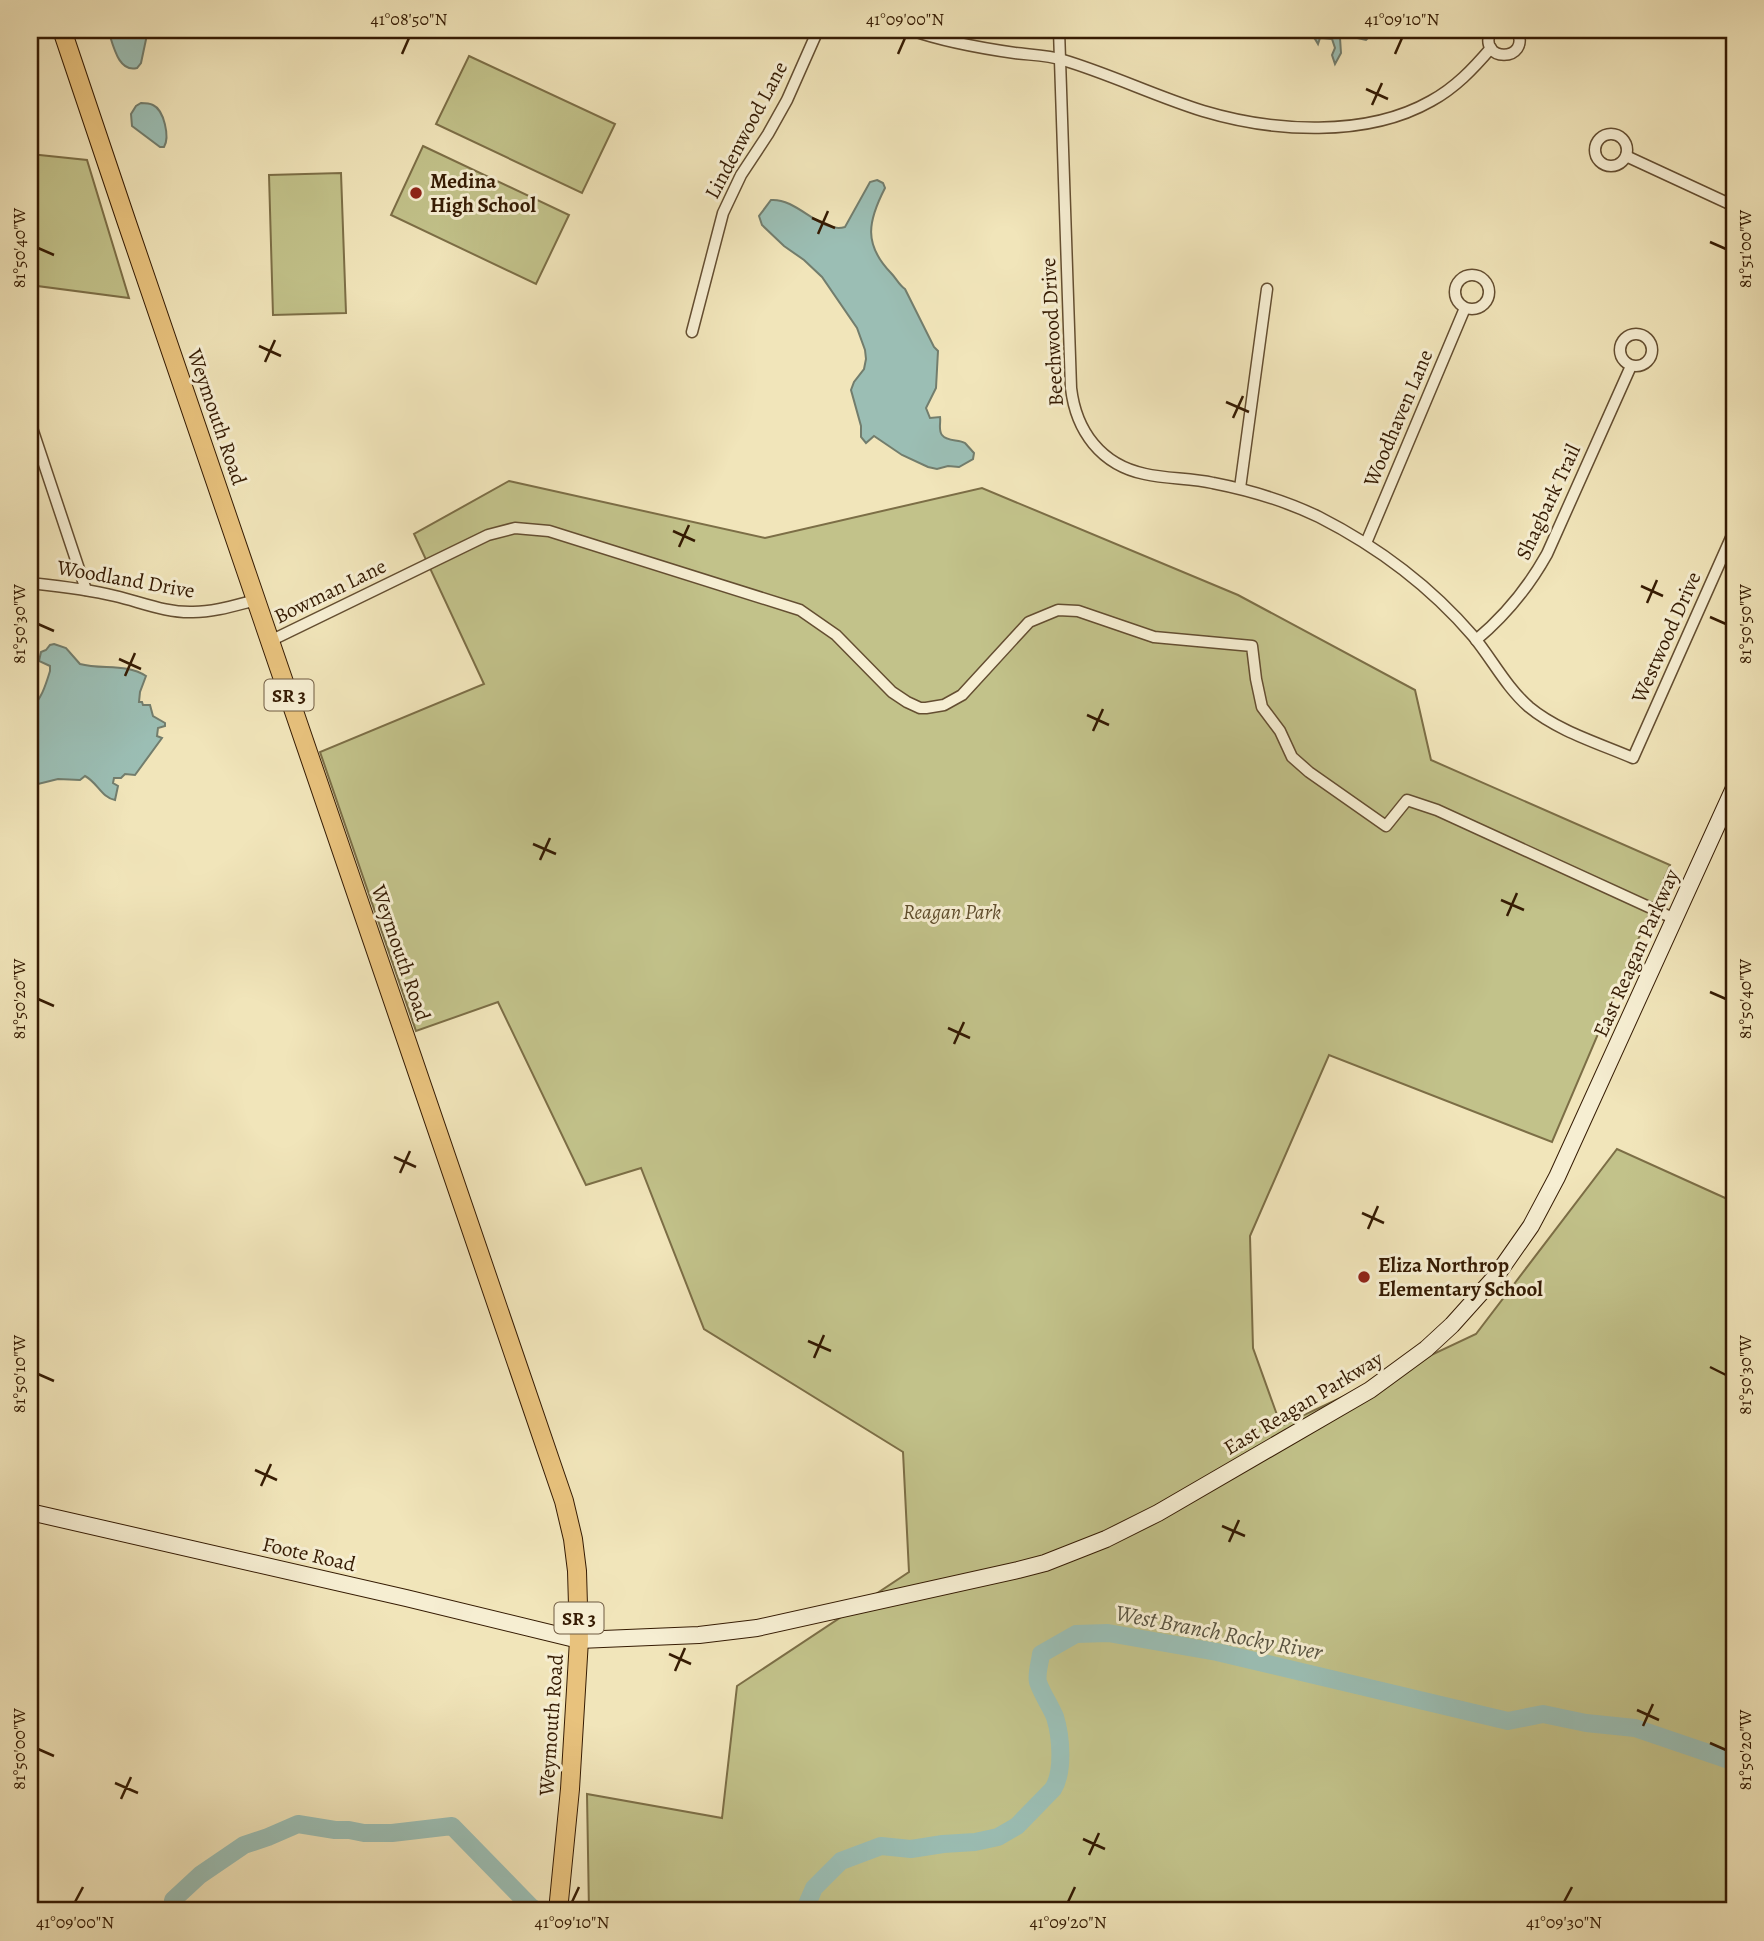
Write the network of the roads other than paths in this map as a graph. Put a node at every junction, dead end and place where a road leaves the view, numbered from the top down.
1 (62, 30) edge
2 (818, 30) edge
3 (911, 30) edge
4 (1059, 30) edge
5 (1491, 30) edge
6 (1517, 30) edge
7 (1491, 48) junction
8 (1060, 59) junction
9 (1626, 156) dead end
10 (1734, 206) edge
11 (1267, 289) dead end
12 (1465, 308) dead end
13 (692, 332) dead end
14 (1631, 366) dead end
15 (30, 422) edge
16 (1240, 488) junction
17 (1734, 531) edge
18 (1366, 543) junction
19 (30, 583) edge
20 (86, 590) junction
21 (256, 600) junction
22 (1476, 640) junction
23 (270, 641) junction
24 (1633, 758) joint
25 (1734, 788) edge
26 (1675, 919) junction
27 (30, 1512) edge
28 (579, 1640) junction
29 (558, 1911) edge

1 - 21 main road, Weymouth Road / SR 3
2 - 13 street, Lindenwood Lane
3 - 8 street
4 - 8 street, Beechwood Drive
5 - 7 street
6 - 7 street
7 - 8 street
8 - 16 street, Beechwood Drive
9 - 10 street
11 - 16 street
12 - 18 street, Woodhaven Lane
14 - 22 street, Shagbark Trail
15 - 20 street
16 - 18 street, Beechwood Drive
17 - 24 street, Westwood Drive
18 - 22 street, Beechwood Drive
19 - 20 street, Woodland Drive
20 - 21 street, Woodland Drive
21 - 23 main road, Weymouth Road / SR 3
22 - 24 street, Beechwood Drive
23 - 26 street, Bowman Lane
23 - 28 main road, Weymouth Road / SR 3
25 - 26 street, East Reagan Parkway
26 - 28 street, East Reagan Parkway
27 - 28 street, Foote Road
28 - 29 main road, Weymouth Road / SR 3

